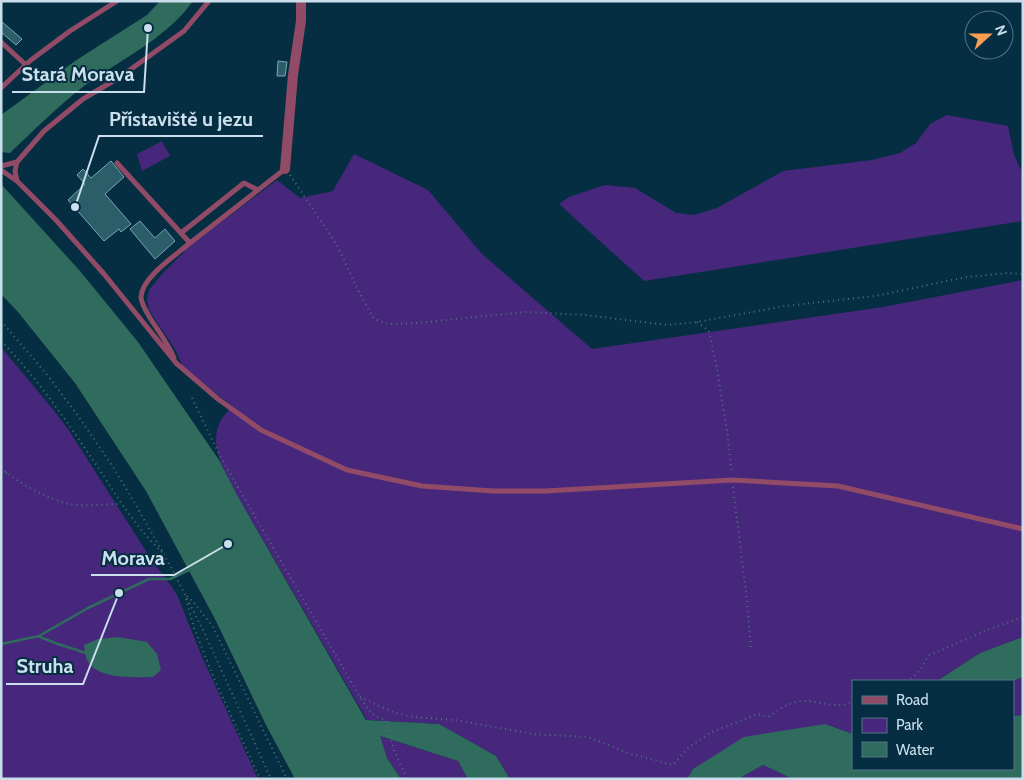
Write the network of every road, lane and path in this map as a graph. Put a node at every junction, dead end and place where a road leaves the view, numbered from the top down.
1 (117, 1) edge
2 (209, 1) edge
3 (301, 1) edge
4 (1, 42) edge
5 (26, 65) junction
6 (1, 88) edge
7 (17, 162) junction
8 (117, 163) dead end
9 (1, 166) edge
10 (285, 169) junction
11 (1, 170) edge
12 (17, 181) junction
13 (258, 190) junction
14 (181, 233) junction
15 (190, 243) junction
16 (1023, 274) edge
17 (1, 321) edge
18 (697, 322) junction
19 (1, 341) edge
20 (176, 363) junction
21 (192, 398) dead end
22 (1, 468) edge
23 (1, 473) edge
24 (8, 473) junction
25 (732, 480) junction
26 (121, 504) junction
27 (1023, 529) edge
28 (163, 553) junction
29 (185, 594) junction
30 (1023, 617) edge
31 (751, 648) dead end
32 (908, 680) edge
33 (360, 697) junction
34 (852, 702) edge
35 (260, 779) edge
36 (271, 779) edge
37 (287, 779) edge
38 (407, 779) edge

1 - 5 lane
2 - 7 lane
3 - 10 street
4 - 5 lane
5 - 6 lane
7 - 9 lane
7 - 12 lane
8 - 14 lane
10 - 13 lane
10 - 18 path
11 - 12 lane
12 - 20 lane
13 - 14 lane
13 - 15 lane
14 - 15 lane
15 - 20 lane
16 - 18 path
17 - 28 path
18 - 25 path
19 - 26 path
20 - 25 lane
21 - 33 path
22 - 24 path
23 - 24 path
24 - 26 path
25 - 27 lane
25 - 31 path
26 - 28 path
28 - 29 path
29 - 35 path
29 - 36 path
29 - 37 path
30 - 32 path
33 - 34 path
33 - 38 path

